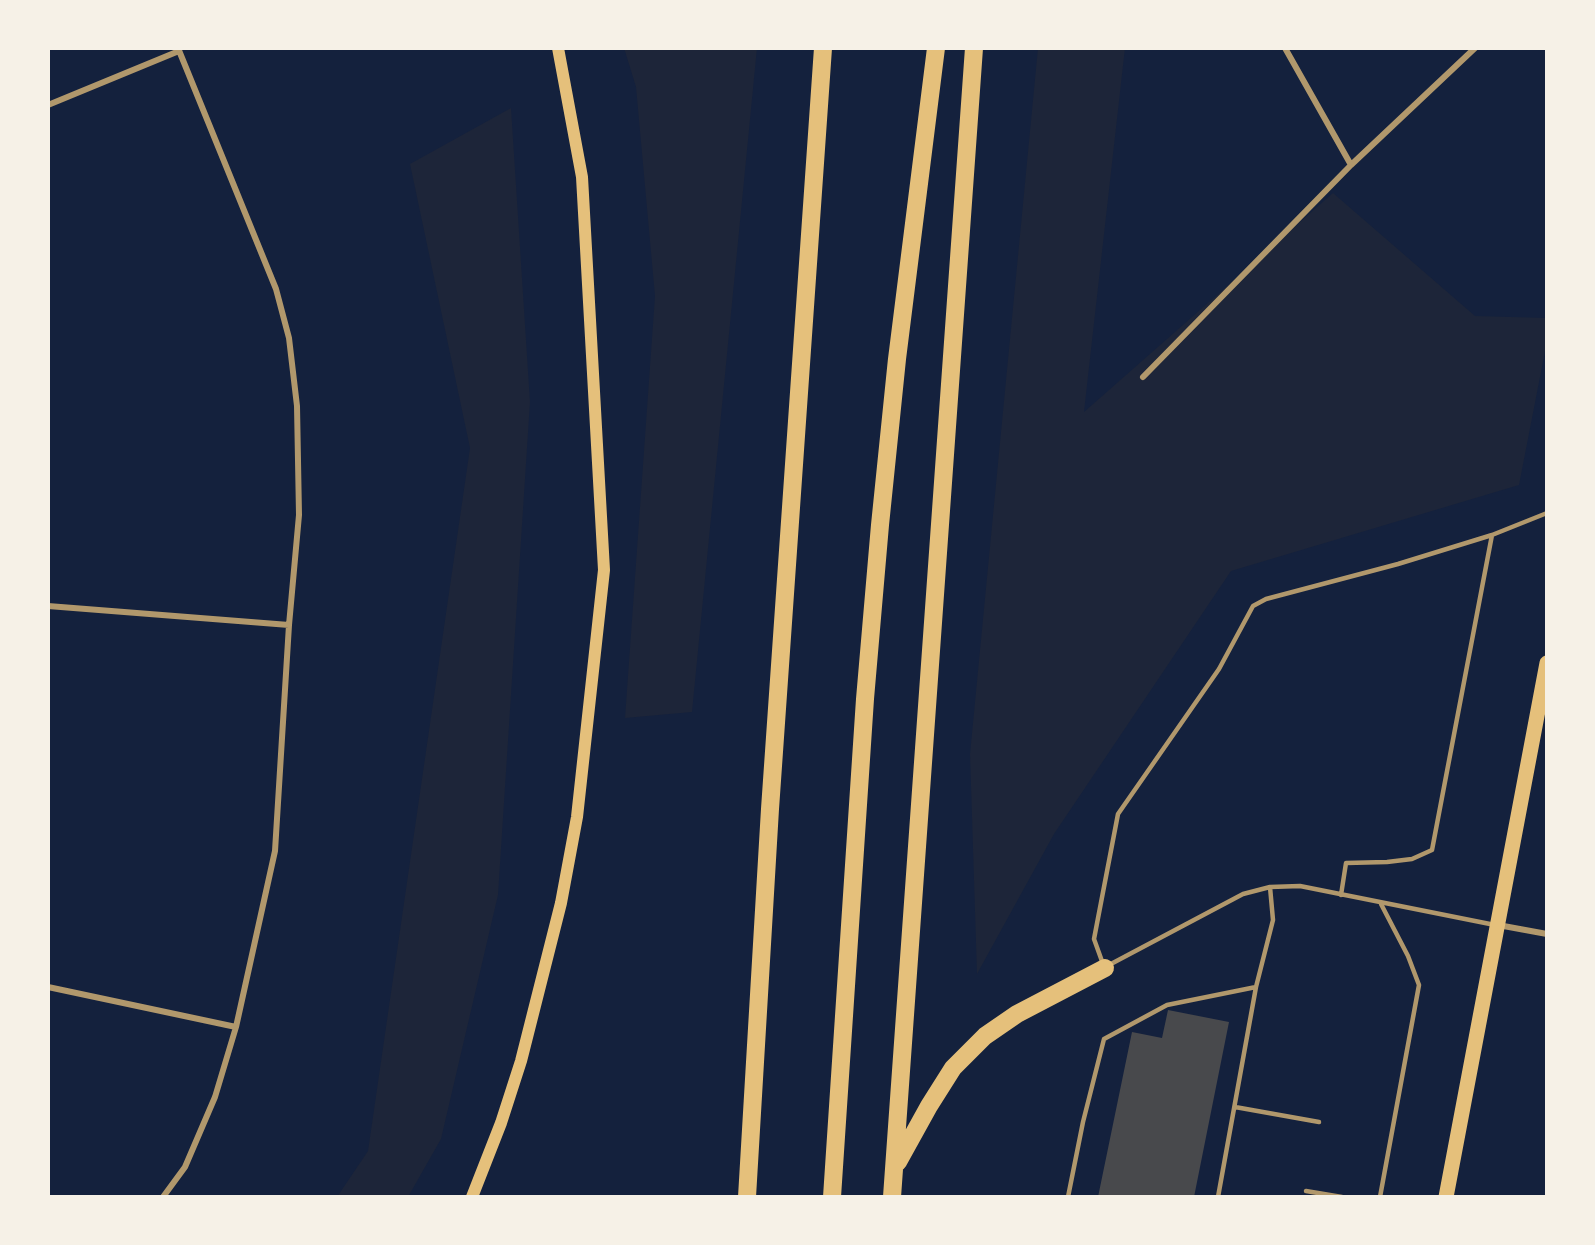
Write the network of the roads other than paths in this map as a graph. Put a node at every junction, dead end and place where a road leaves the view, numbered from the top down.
1 (558, 48) edge
2 (823, 48) edge
3 (936, 48) edge
4 (974, 48) edge
5 (1285, 48) edge
6 (1474, 48) edge
7 (178, 49) edge
8 (48, 105) edge
9 (1352, 165) junction
10 (1143, 377) dead end
11 (1547, 513) edge
12 (1492, 535) junction
13 (48, 606) edge
14 (289, 625) junction
15 (1547, 663) edge
16 (1543, 702) edge
17 (1270, 887) junction
18 (1341, 895) junction
19 (1381, 904) junction
20 (1498, 925) junction
21 (1547, 934) edge
22 (1105, 968) junction
23 (48, 987) edge
24 (1256, 987) junction
25 (236, 1027) junction
26 (1235, 1107) junction
27 (1319, 1122) dead end
28 (894, 1169) junction
29 (1306, 1191) dead end
30 (164, 1197) edge
31 (472, 1197) edge
32 (747, 1197) edge
33 (832, 1197) edge
34 (892, 1197) edge
35 (1068, 1197) edge
36 (1218, 1197) edge
37 (1342, 1197) edge
38 (1380, 1197) edge
39 (1446, 1197) edge

1 - 31 main road
2 - 32 highway
3 - 33 highway
4 - 28 highway
5 - 9 street
6 - 9 street
7 - 8 street
7 - 14 street
9 - 10 street
11 - 12 lane
12 - 18 lane
12 - 22 lane
13 - 14 street
14 - 25 street
15 - 16 main road
16 - 20 main road
17 - 18 lane
17 - 22 lane
17 - 24 lane
18 - 19 lane
19 - 20 lane
19 - 38 lane
20 - 21 street
20 - 39 main road
22 - 28 highway
23 - 25 street
24 - 26 lane
24 - 35 lane
25 - 30 street
26 - 27 lane
26 - 36 lane
28 - 34 highway
29 - 37 lane

